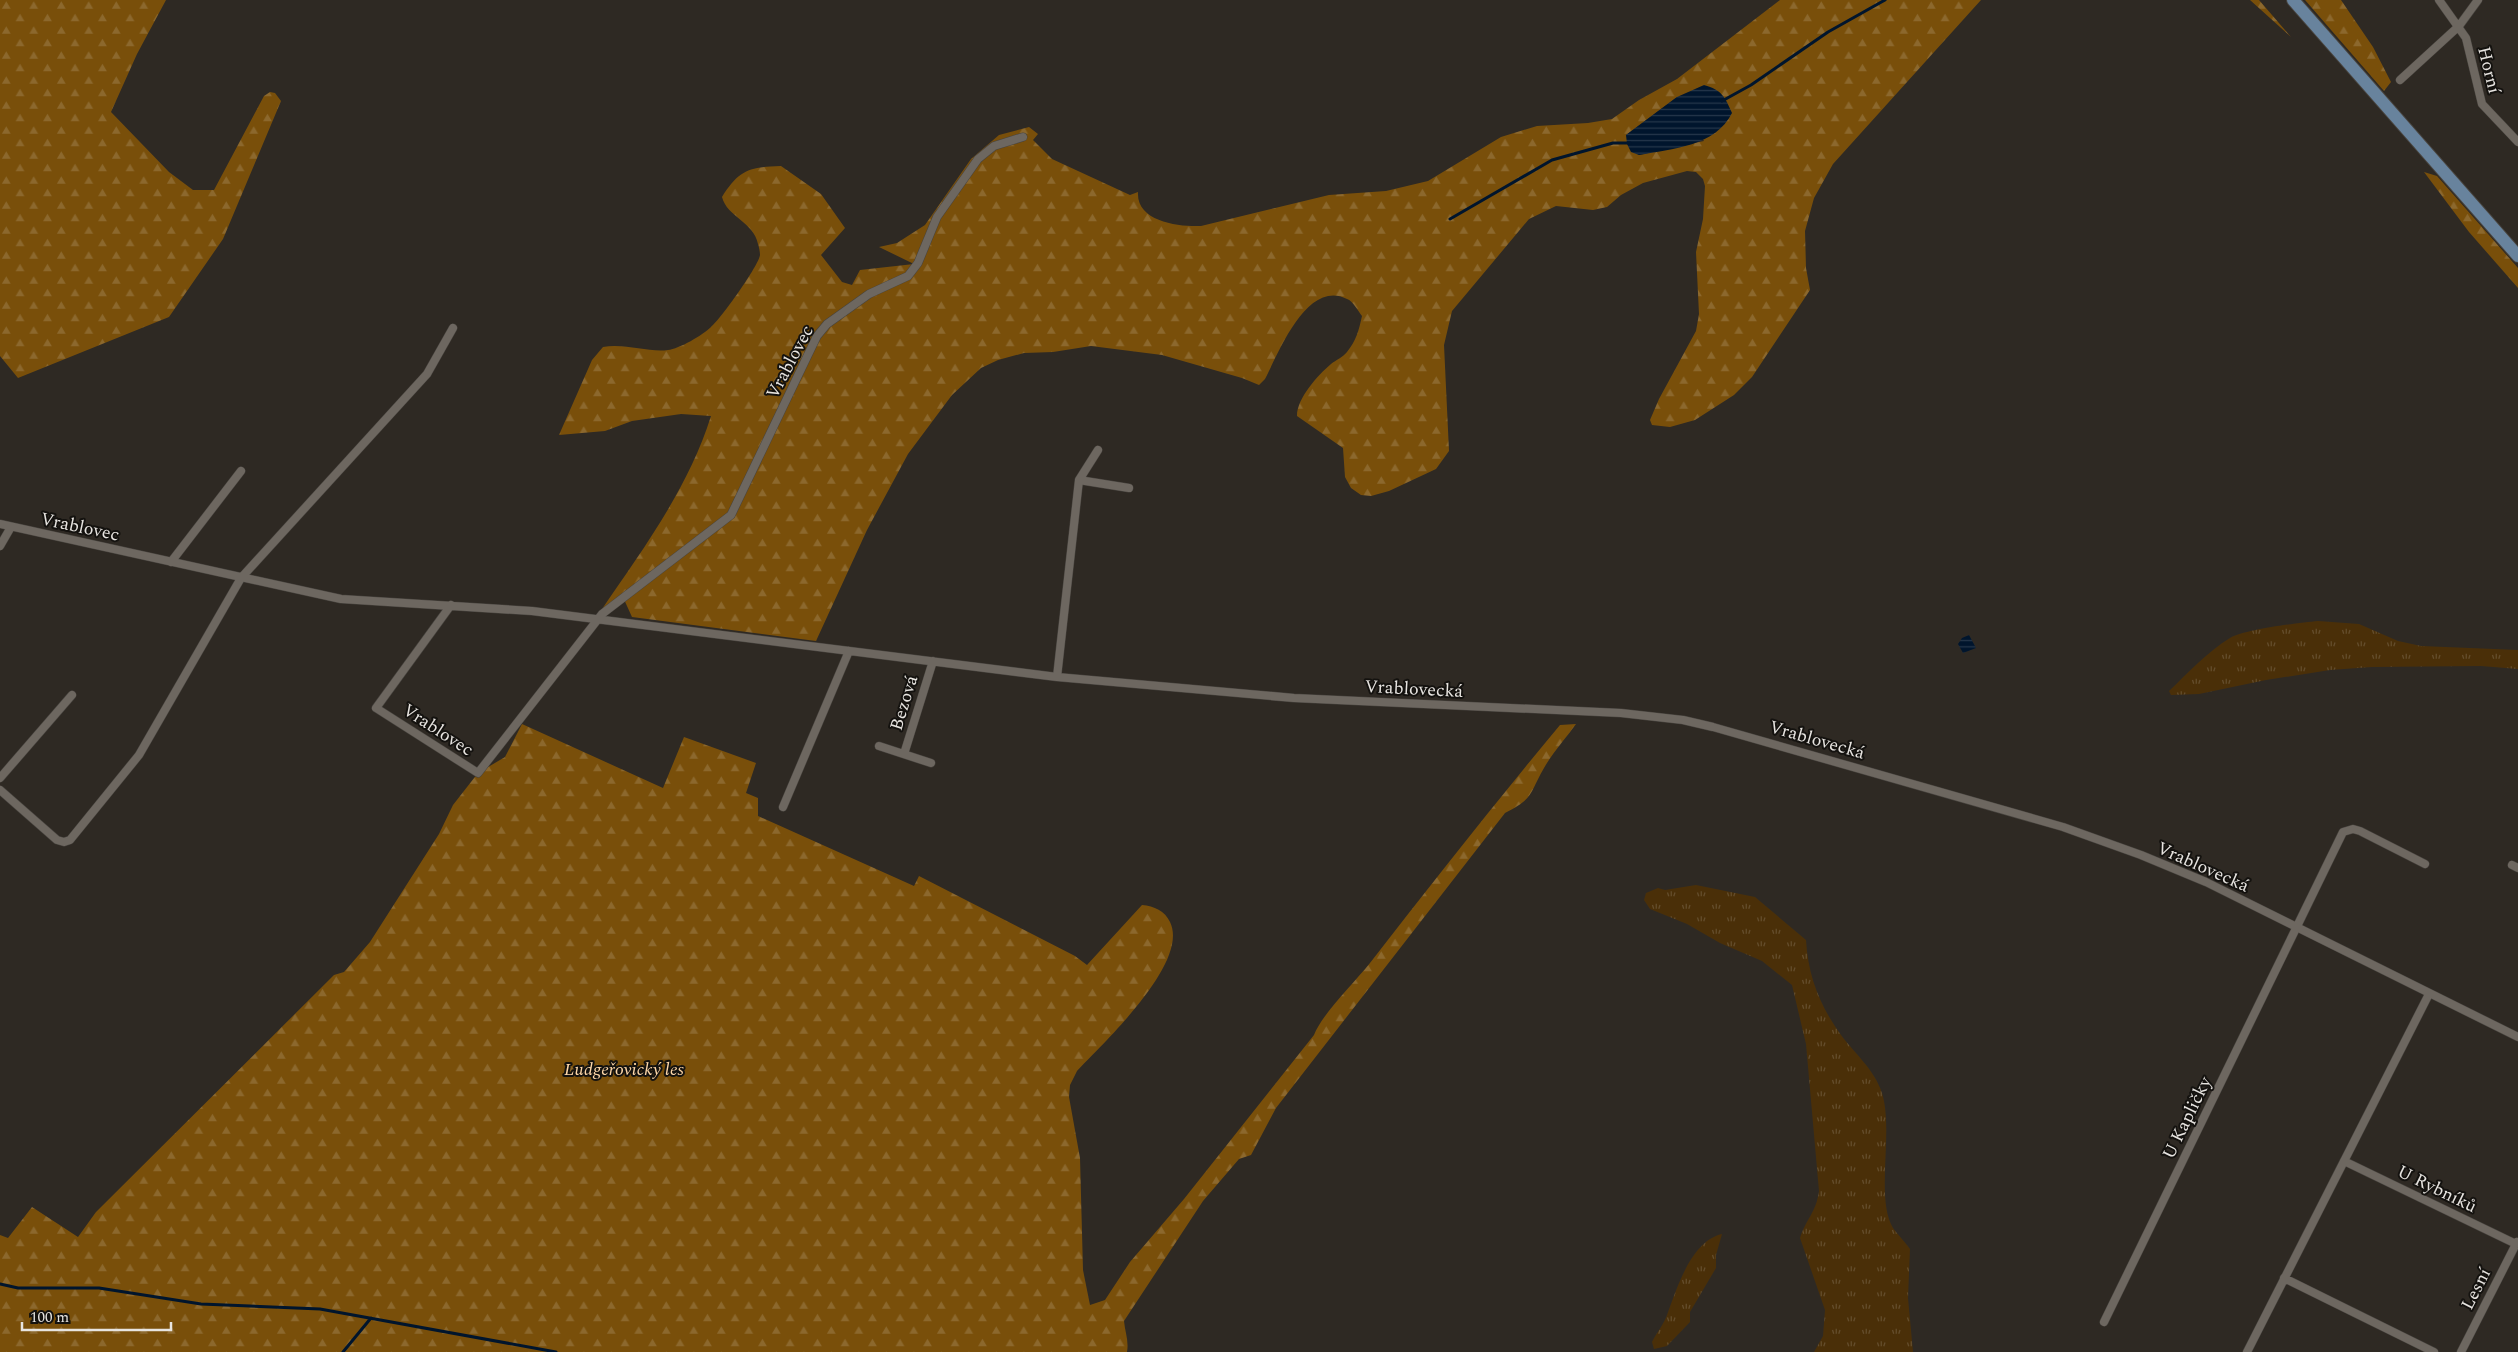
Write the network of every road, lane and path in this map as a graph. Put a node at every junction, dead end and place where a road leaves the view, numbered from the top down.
1 (2293, 0) edge
2 (2439, 0) edge
3 (2478, 0) edge
4 (2459, 26) junction
5 (2400, 80) dead end
6 (1023, 137) dead end
7 (2518, 142) edge
8 (2518, 256) edge
9 (453, 328) dead end
10 (1098, 450) dead end
11 (241, 471) dead end
12 (1079, 480) junction
13 (1129, 488) dead end
14 (0, 524) edge
15 (11, 527) junction
16 (0, 546) edge
17 (171, 562) junction
18 (241, 578) junction
19 (451, 605) junction
20 (598, 620) junction
21 (848, 652) junction
22 (933, 661) junction
23 (1057, 677) junction
24 (72, 694) dead end
25 (879, 746) dead end
26 (904, 754) junction
27 (932, 763) dead end
28 (0, 778) edge
29 (0, 790) edge
30 (783, 807) dead end
31 (2425, 864) dead end
32 (2297, 927) junction
33 (2429, 994) junction
34 (2518, 1037) edge
35 (2344, 1161) junction
36 (2517, 1242) edge
37 (2284, 1278) junction
38 (2104, 1322) dead end
39 (2247, 1352) edge
40 (2434, 1352) edge
41 (2460, 1352) edge

1 - 8 main road
2 - 4 street, Horní
3 - 4 street
4 - 5 street
4 - 7 street, Horní
6 - 20 street, Vrablovec
9 - 18 street
10 - 12 street
11 - 17 street
12 - 13 street
12 - 23 street
14 - 15 street, Vrablovec
15 - 16 street
15 - 17 street, Vrablovec
17 - 18 street, Vrablovec
18 - 19 street, Vrablovec
18 - 29 street
19 - 20 street, Vrablovec
19 - 20 street, Vrablovec
20 - 21 street, Vrablovec
21 - 22 street, Vrablovec
21 - 30 street
22 - 23 street, Vrablovec
22 - 26 street, Bezová
23 - 32 street, Vrablovecká
24 - 28 street
25 - 26 street, Bezová
26 - 27 street, Bezová
31 - 32 street, U Kapličky
32 - 33 street, Vrablovecká
32 - 38 street, U Kapličky
33 - 34 street, Vrablovecká
33 - 35 street
35 - 36 street, U Rybníků
35 - 37 street
36 - 41 street, Lesní
37 - 39 street
37 - 40 street

